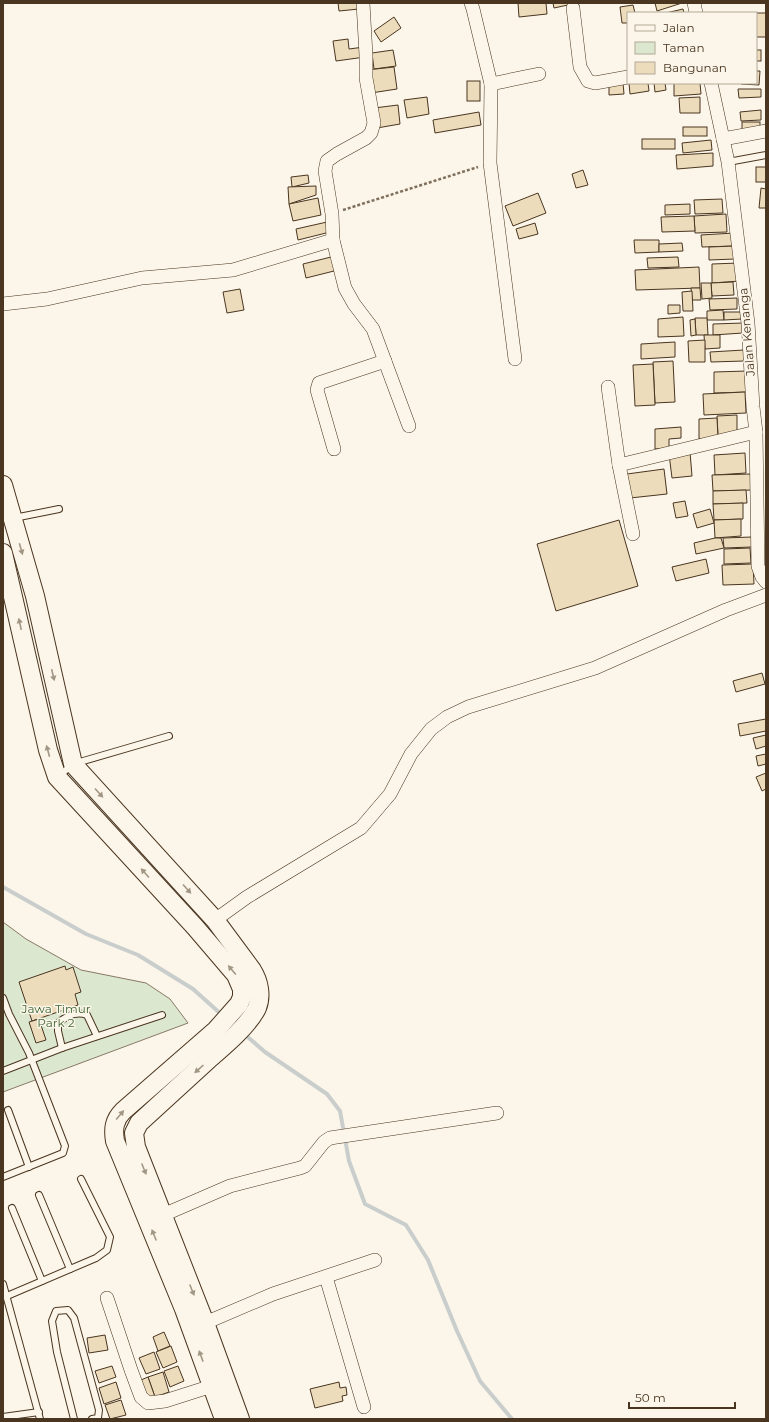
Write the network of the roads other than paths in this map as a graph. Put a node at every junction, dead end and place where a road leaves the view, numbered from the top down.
1 (363, 3) edge
2 (471, 3) edge
3 (572, 8) dead end
4 (539, 74) dead end
5 (627, 77) edge
6 (491, 84) junction
7 (711, 84) edge
8 (766, 131) edge
9 (723, 139) junction
10 (766, 155) edge
11 (728, 162) junction
12 (333, 240) junction
13 (3, 304) edge
14 (514, 359) dead end
15 (385, 361) junction
16 (608, 387) dead end
17 (409, 426) dead end
18 (756, 432) junction
19 (334, 449) dead end
20 (619, 465) junction
21 (3, 485) edge
22 (59, 509) dead end
23 (12, 518) junction
24 (633, 534) dead end
25 (3, 553) edge
26 (766, 582) edge
27 (766, 595) edge
28 (169, 736) dead end
29 (73, 764) junction
30 (57, 778) junction
31 (215, 920) junction
32 (3, 998) edge
33 (245, 1011) junction
34 (162, 1015) dead end
35 (97, 1036) junction
36 (222, 1037) junction
37 (62, 1048) junction
38 (31, 1060) junction
39 (3, 1071) edge
40 (8, 1110) dead end
41 (497, 1113) dead end
42 (29, 1167) junction
43 (3, 1177) edge
44 (81, 1179) dead end
45 (39, 1195) dead end
46 (12, 1208) dead end
47 (162, 1215) junction
48 (375, 1260) dead end
49 (70, 1269) junction
50 (326, 1277) junction
51 (42, 1281) junction
52 (3, 1284) edge
53 (7, 1296) junction
54 (107, 1298) dead end
55 (205, 1323) junction
56 (212, 1386) junction
57 (364, 1407) dead end
58 (39, 1412) junction
59 (3, 1417) edge
60 (40, 1419) edge
61 (74, 1419) edge
62 (92, 1419) edge
63 (224, 1419) edge
64 (240, 1419) edge

1 - 12 street
2 - 6 street
3 - 5 street
4 - 6 street
6 - 14 street
7 - 9 street, Jalan Kenanga
8 - 9 street
9 - 11 street, Jalan Kenanga
10 - 11 lane
11 - 18 street, Jalan Kenanga
12 - 13 street
12 - 15 street
15 - 17 street
15 - 19 street
16 - 20 street
18 - 20 street
18 - 26 street, Jalan Kenanga
20 - 24 street
21 - 23 street
22 - 23 lane
23 -> 29 street
30 -> 25 street
27 - 31 street
28 - 29 lane
29 - 30 lane
29 -> 31 street
33 -> 30 street
31 - 33 street
32 - 38 lane
33 - 36 street
34 - 35 lane
35 - 37 lane
35 - 37 lane
36 -> 47 street
56 -> 36 street
37 - 38 lane
38 - 39 lane
38 - 42 lane
40 - 42 lane
41 - 47 street
42 - 43 lane
44 - 49 lane
45 - 49 lane
46 - 51 lane
47 -> 55 street
48 - 50 street
49 - 51 lane
50 - 55 street
50 - 57 street
51 - 53 lane
52 - 53 lane
53 - 58 lane
54 - 56 street
55 - 64 street
56 - 63 street
58 - 59 lane
58 - 60 lane
61 - 62 lane

